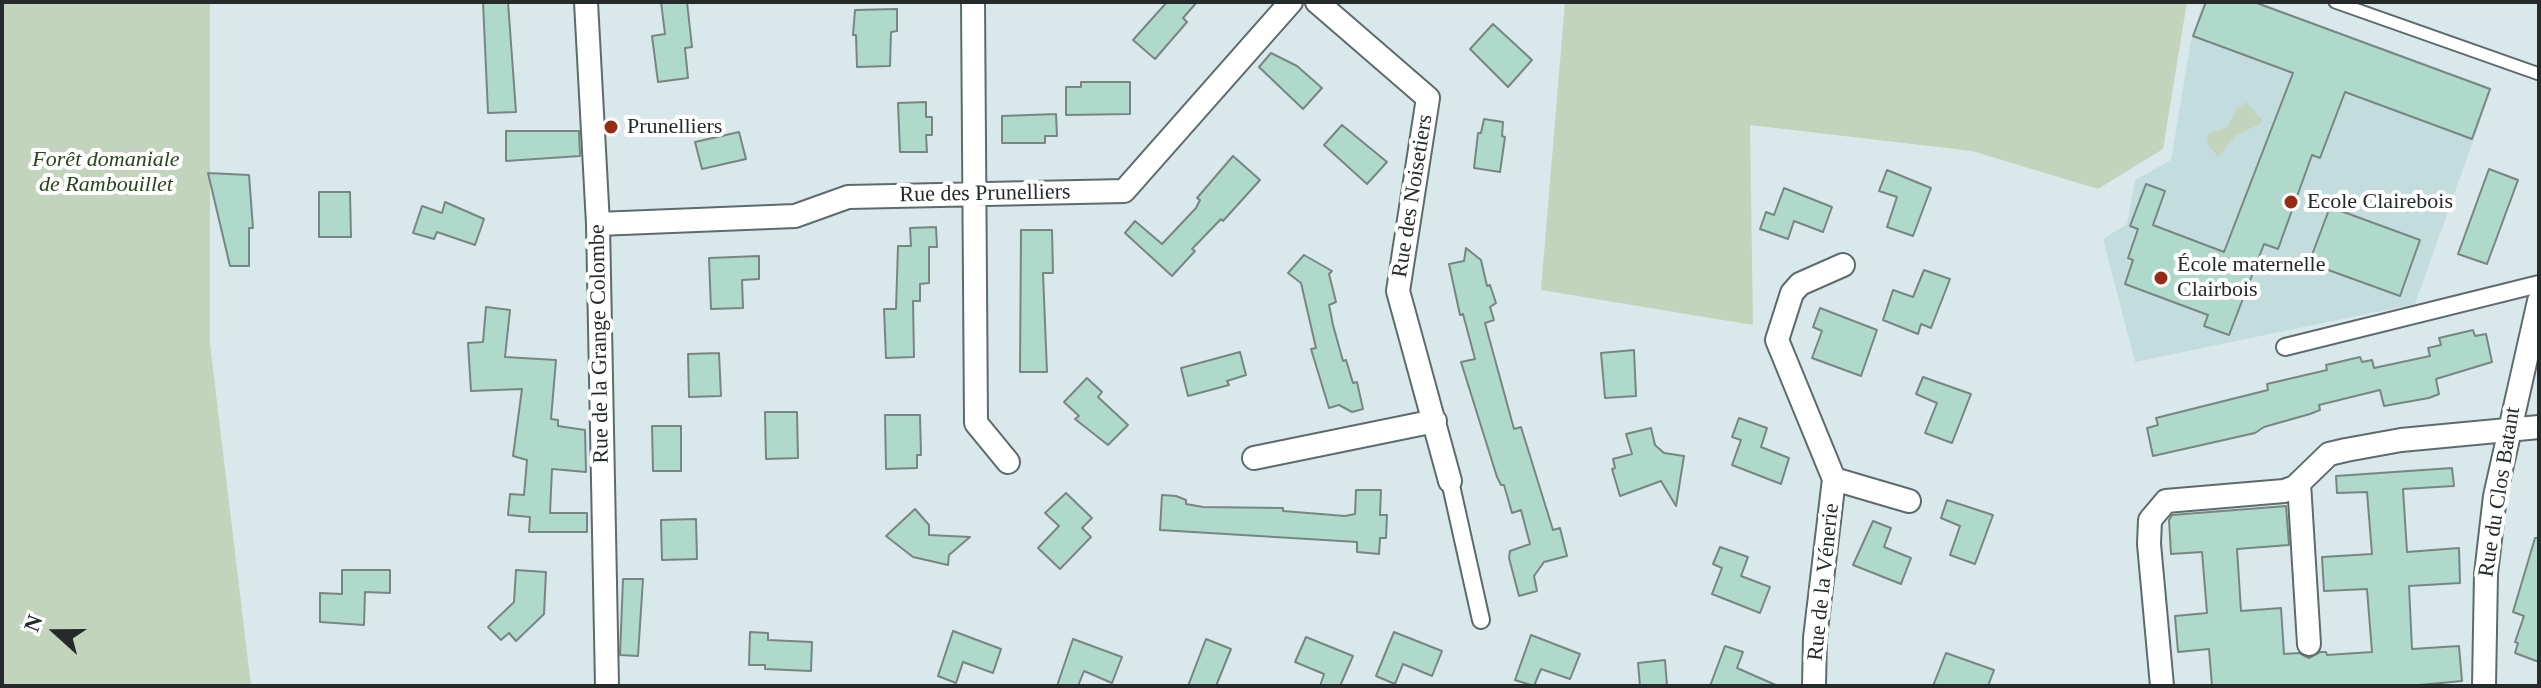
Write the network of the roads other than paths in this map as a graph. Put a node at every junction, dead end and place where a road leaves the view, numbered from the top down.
1 (586, 2) edge
2 (973, 2) edge
3 (1291, 2) edge
4 (1317, 2) edge
5 (2335, 2) edge
6 (2539, 74) edge
7 (973, 195) junction
8 (598, 224) junction
9 (1843, 265) dead end
10 (2539, 284) edge
11 (2539, 301) edge
12 (2285, 347) dead end
13 (1435, 421) junction
14 (2509, 427) junction
15 (2539, 427) edge
16 (1254, 458) dead end
17 (1008, 462) dead end
18 (1834, 479) junction
19 (1450, 481) joint
20 (2299, 483) junction
21 (1909, 501) dead end
22 (1481, 620) dead end
23 (2309, 644) dead end
24 (607, 686) edge
25 (1814, 686) edge
26 (2162, 686) edge
27 (2484, 686) edge

1 - 8 street, Rue de la Grange Colombe
2 - 7 street
3 - 7 street, Rue des Prunelliers
4 - 13 street, Rue des Noisetiers
5 - 6 lane
7 - 8 street, Rue des Prunelliers
7 - 17 street
8 - 24 street, Rue de la Grange Colombe
9 - 18 street, Rue de la Vénerie
10 - 12 street
11 - 14 street, Rue du Clos Batant
13 - 16 street
13 - 19 street, Rue des Noisetiers
14 - 15 street
14 - 20 street
14 - 27 street, Rue du Clos Batant
18 - 21 street, Rue de la Vénerie
18 - 25 street, Rue de la Vénerie
19 - 22 street
20 - 23 street
20 - 26 street

